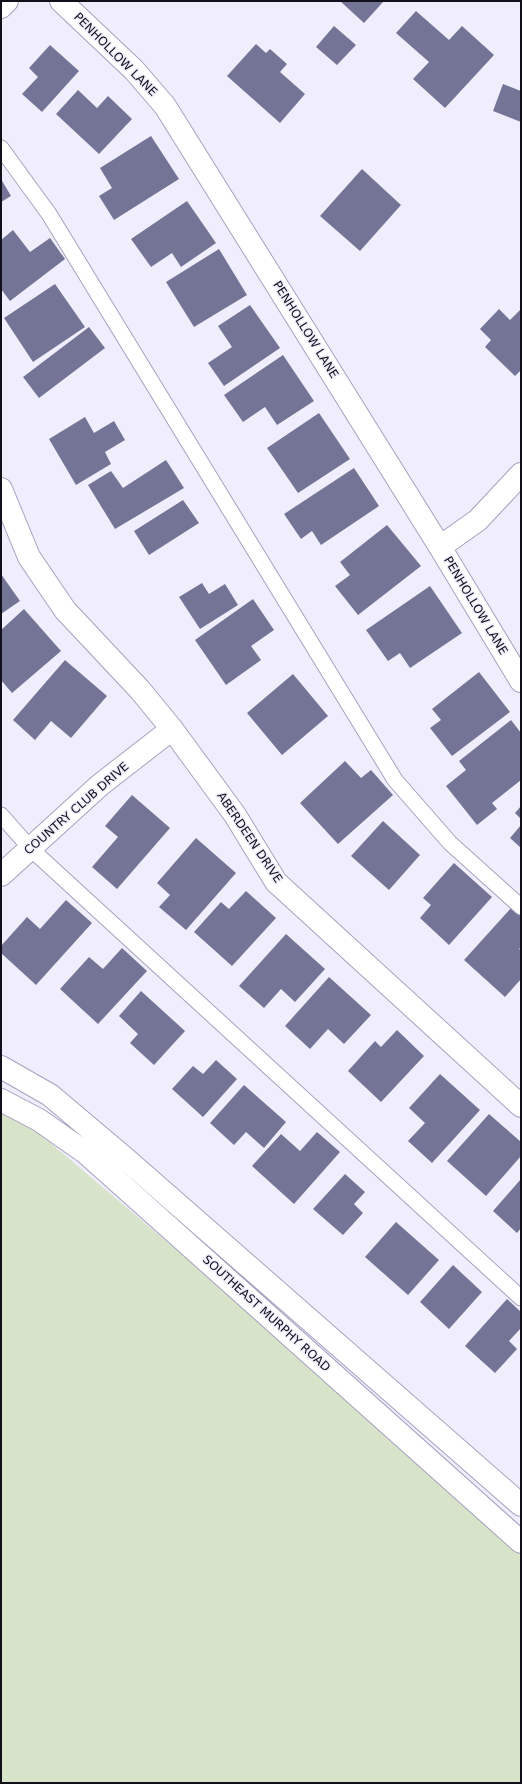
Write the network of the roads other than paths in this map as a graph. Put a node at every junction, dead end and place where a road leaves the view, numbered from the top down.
1 (7, 1) edge
2 (61, 1) edge
3 (1, 7) edge
4 (1, 148) edge
5 (521, 474) edge
6 (1, 489) edge
7 (440, 547) junction
8 (521, 681) edge
9 (172, 729) junction
10 (1, 815) edge
11 (32, 849) junction
12 (1, 875) edge
13 (521, 907) edge
14 (1, 1068) edge
15 (1, 1100) edge
16 (521, 1106) edge
17 (521, 1298) edge
18 (521, 1505) edge
19 (521, 1542) edge

1 - 3 street
2 - 7 street, PENHOLLOW LANE
4 - 13 lane
5 - 7 street
6 - 9 street, ABERDEEN DRIVE
7 - 8 street, PENHOLLOW LANE
9 - 11 street, COUNTRY CLUB DRIVE
9 - 16 street, ABERDEEN DRIVE
10 - 11 lane
11 - 12 street, COUNTRY CLUB DRIVE
11 - 17 lane
14 - 18 street, SOUTHEAST MURPHY ROAD
15 - 19 street, SOUTHEAST MURPHY ROAD

